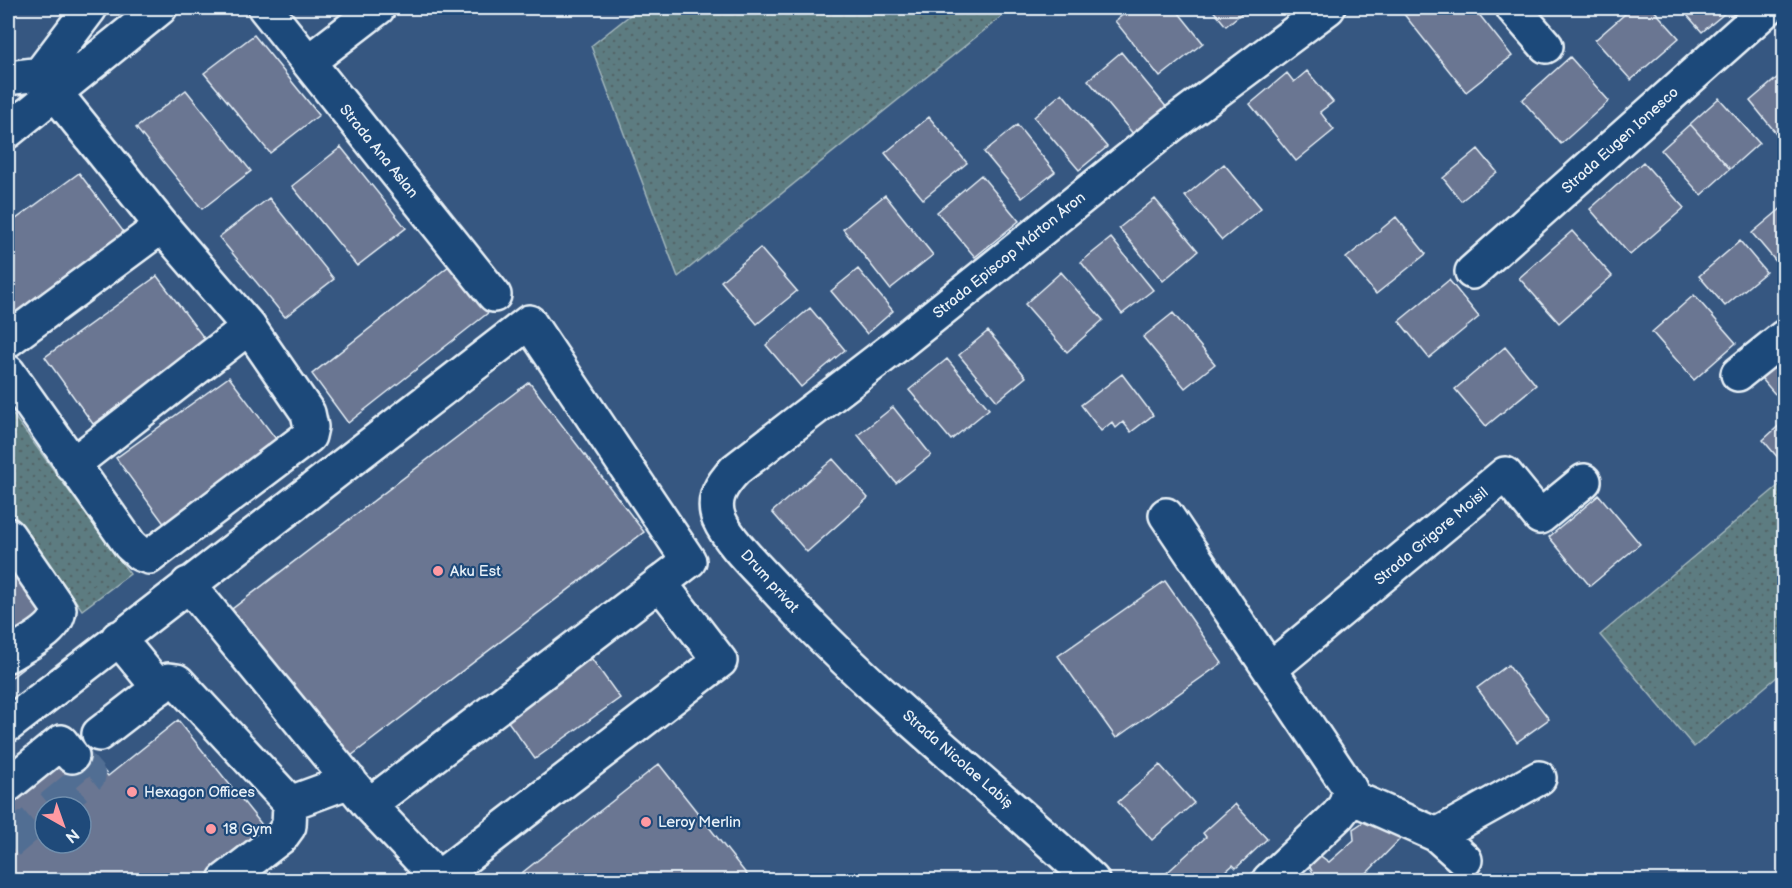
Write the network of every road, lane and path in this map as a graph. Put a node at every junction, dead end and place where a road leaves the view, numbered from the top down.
1 (90, 8) edge
2 (160, 8) edge
3 (265, 8) edge
4 (378, 8) edge
5 (1328, 8) edge
6 (1513, 8) edge
7 (1768, 8) edge
8 (1546, 46) dead end
9 (308, 62) junction
10 (8, 78) edge
11 (48, 83) junction
12 (8, 131) edge
13 (162, 226) junction
14 (1472, 272) dead end
15 (494, 295) dead end
16 (249, 327) junction
17 (1785, 337) edge
18 (8, 340) edge
19 (8, 372) edge
20 (1737, 374) dead end
21 (72, 465) junction
22 (1584, 481) dead end
23 (1166, 515) dead end
24 (720, 519) joint
25 (8, 535) edge
26 (660, 583) junction
27 (188, 584) junction
28 (823, 640) joint
29 (111, 644) junction
30 (8, 655) edge
31 (1270, 669) junction
32 (152, 694) junction
33 (8, 725) edge
34 (99, 734) dead end
35 (72, 756) tunnel mouth
36 (1539, 778) dead end
37 (8, 785) edge
38 (359, 793) junction
39 (1349, 796) junction
40 (290, 803) junction
41 (1437, 835) junction
42 (1465, 860) dead end
43 (225, 880) edge
44 (1092, 880) edge
45 (1269, 880) edge

1 - 11 street
2 - 11 street
3 - 9 street, Strada Ana Aslan
4 - 9 street
5 - 24 street, Strada Episcop Márton Áron
6 - 8 street
7 - 14 street, Strada Eugen Ionesco
9 - 15 street, Strada Ana Aslan
10 - 11 street
11 - 12 street
11 - 13 street
13 - 16 street
13 - 18 street
16 - 21 street
16 - 21 street
17 - 20 street
19 - 21 street
22 - 31 street, Strada Grigore Moisil
23 - 31 street
24 - 28 street, Drum privat
25 - 30 street
26 - 27 street
26 - 38 street
26 - 38 street
27 - 29 street
27 - 38 street
28 - 44 street, Strada Nicolae Labiș
29 - 32 street
29 - 33 street
31 - 39 street
32 - 34 street
32 - 40 street
35 - 37 street
36 - 41 street
38 - 40 street
39 - 41 street
39 - 45 street
40 - 43 street
41 - 42 street

